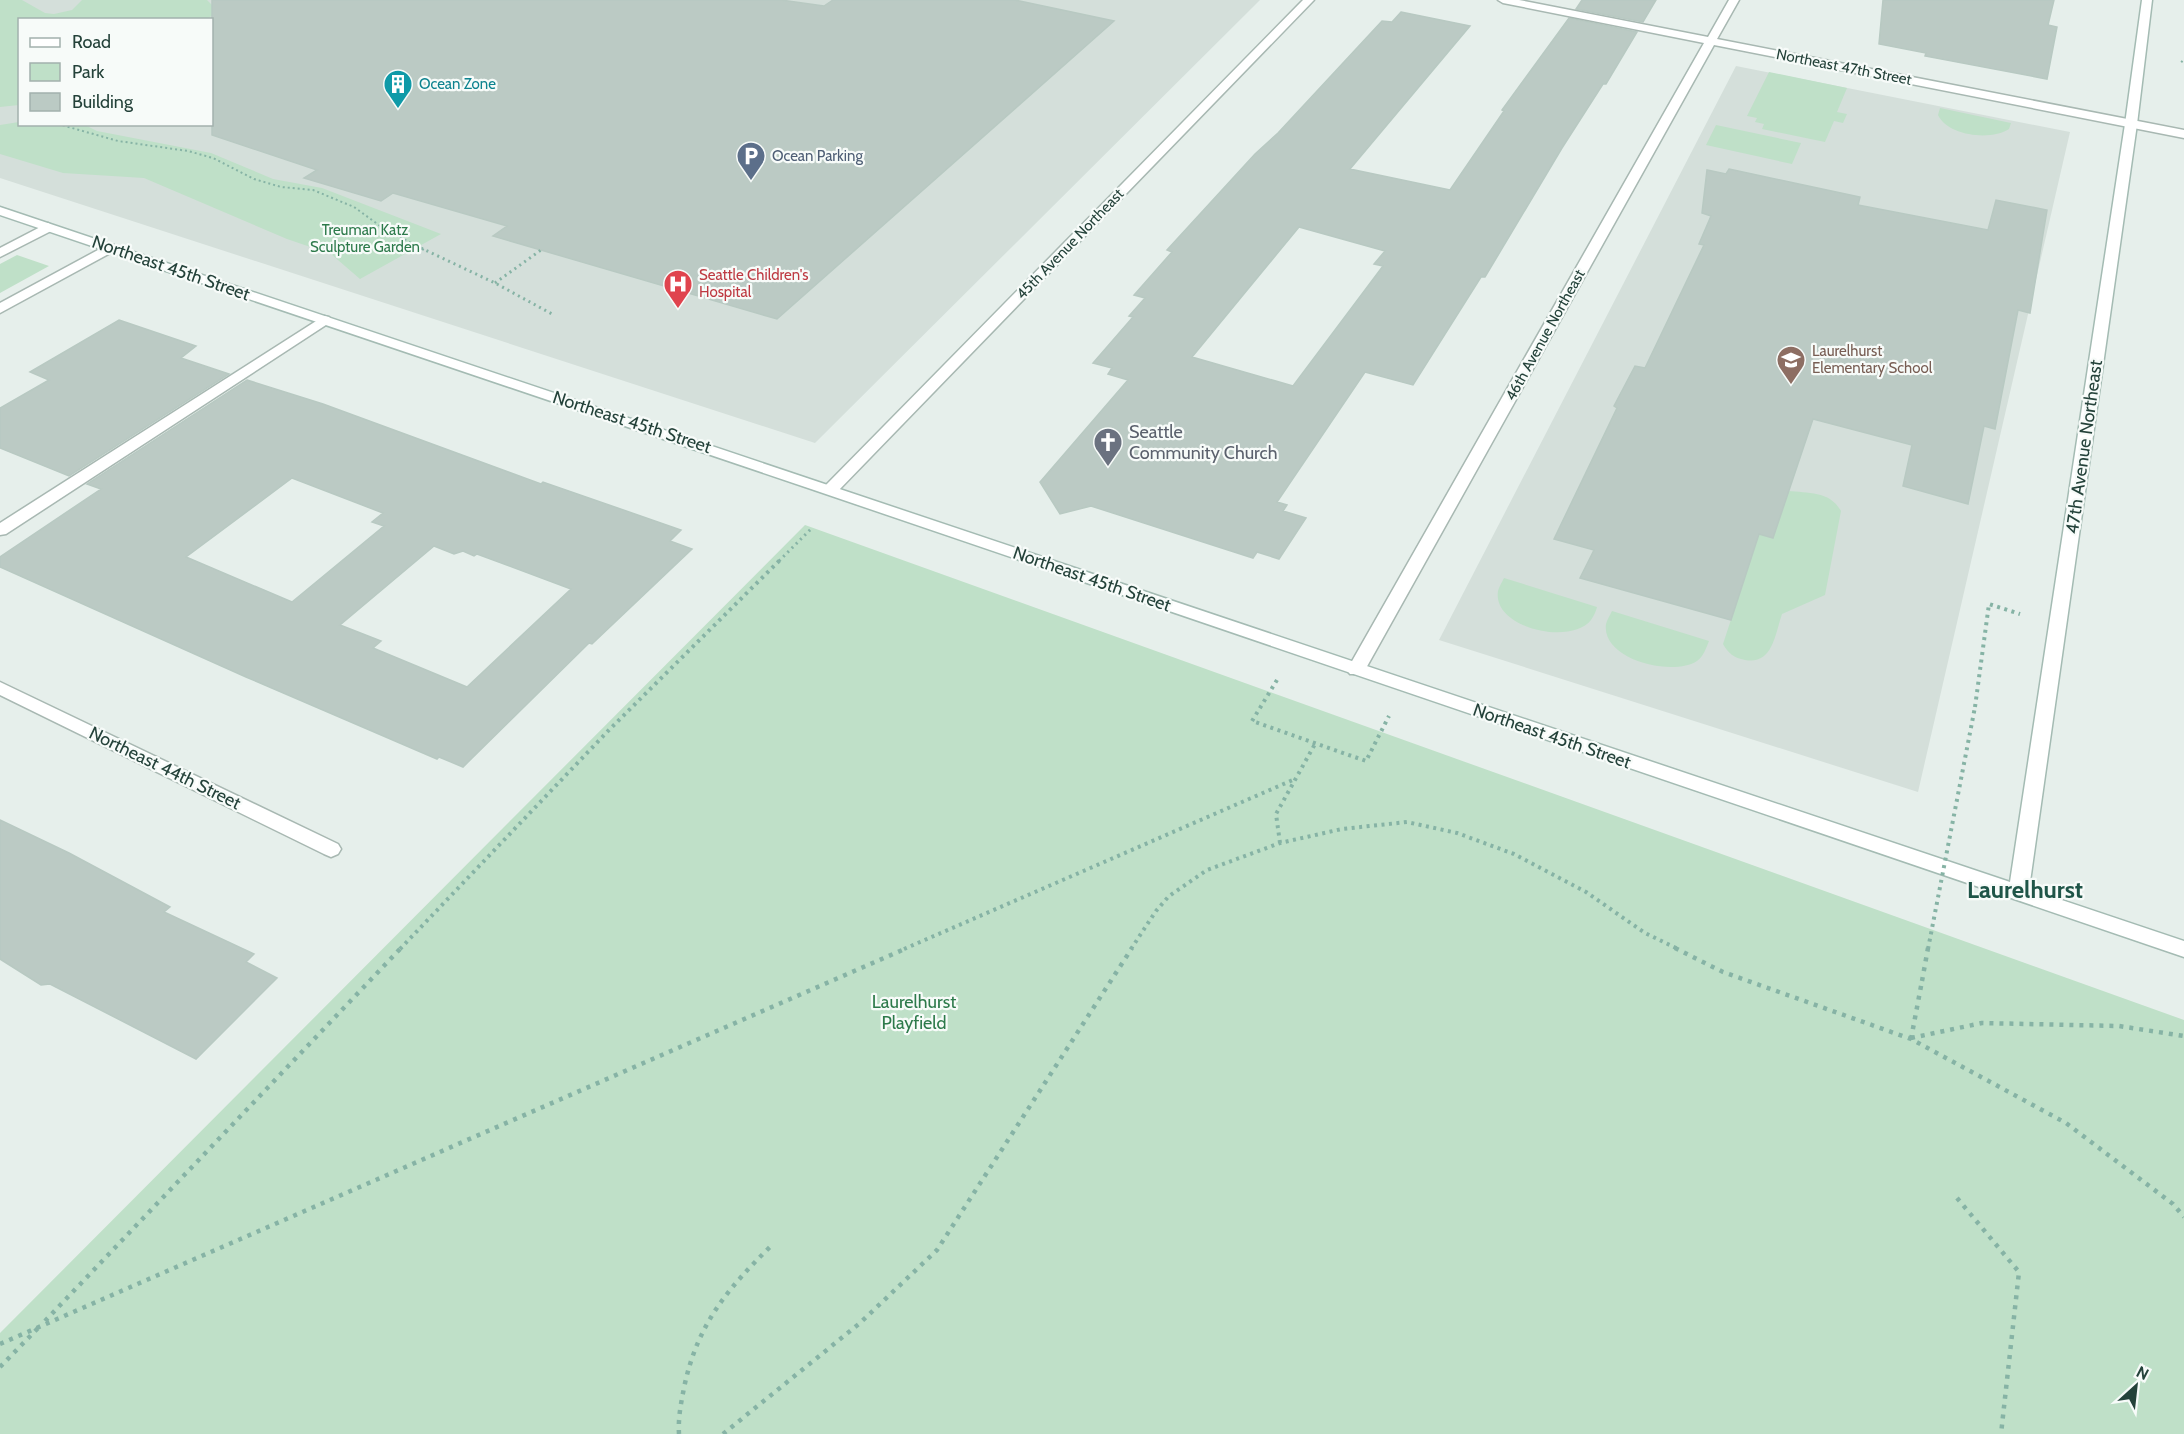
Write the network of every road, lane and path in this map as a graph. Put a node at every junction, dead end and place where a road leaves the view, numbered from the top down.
1 (1310, 0) edge
2 (1503, 0) edge
3 (1734, 0) edge
4 (2147, 0) edge
5 (1712, 41) junction
6 (2132, 124) junction
7 (65, 126) edge
8 (2184, 134) edge
9 (0, 211) edge
10 (48, 227) junction
11 (109, 248) junction
12 (541, 250) dead end
13 (0, 253) edge
14 (495, 283) junction
15 (0, 309) edge
16 (552, 315) dead end
17 (324, 320) junction
18 (831, 489) junction
19 (812, 528) dead end
20 (0, 530) edge
21 (2058, 625) junction
22 (1296, 649) junction
23 (1356, 670) junction
24 (1404, 686) junction
25 (0, 688) edge
26 (1315, 744) junction
27 (1295, 780) junction
28 (1280, 843) junction
29 (331, 849) dead end
30 (2018, 893) junction
31 (2184, 949) edge
32 (2184, 1036) edge
33 (1911, 1039) junction
34 (1957, 1198) dead end
35 (2184, 1217) edge
36 (773, 1244) dead end
37 (42, 1324) junction
38 (0, 1344) edge
39 (0, 1367) edge
40 (679, 1434) edge
41 (723, 1434) edge
42 (2001, 1434) edge

1 - 18 street, 45th Avenue Northeast
2 - 5 street, Northeast 47th Street
3 - 5 street, 46th Avenue Northeast
4 - 6 street, 47th Avenue Northeast
5 - 6 street, Northeast 47th Street
5 - 23 street, 46th Avenue Northeast
6 - 8 street, Northeast 47th Street
6 - 21 street, 47th Avenue Northeast
7 - 14 path
9 - 10 street, Northeast 45th Street
10 - 11 street, Northeast 45th Street
10 - 13 street
11 - 15 street
11 - 17 street, Northeast 45th Street
12 - 14 path
14 - 16 path
17 - 18 street, Northeast 45th Street
17 - 20 street
18 - 22 street, Northeast 45th Street
19 - 37 path
21 - 30 street, 47th Avenue Northeast
21 - 33 path, bridge
22 - 23 street, Northeast 45th Street
22 - 26 path
23 - 24 street, Northeast 45th Street
24 - 26 path
24 - 30 street, Northeast 45th Street
25 - 29 street, Northeast 44th Street
26 - 27 path
27 - 28 path
27 - 37 path
28 - 33 path
28 - 41 path
30 - 31 street, Northeast 45th Street
32 - 33 path
33 - 35 path
34 - 42 path
36 - 40 path
37 - 38 path
37 - 39 path

